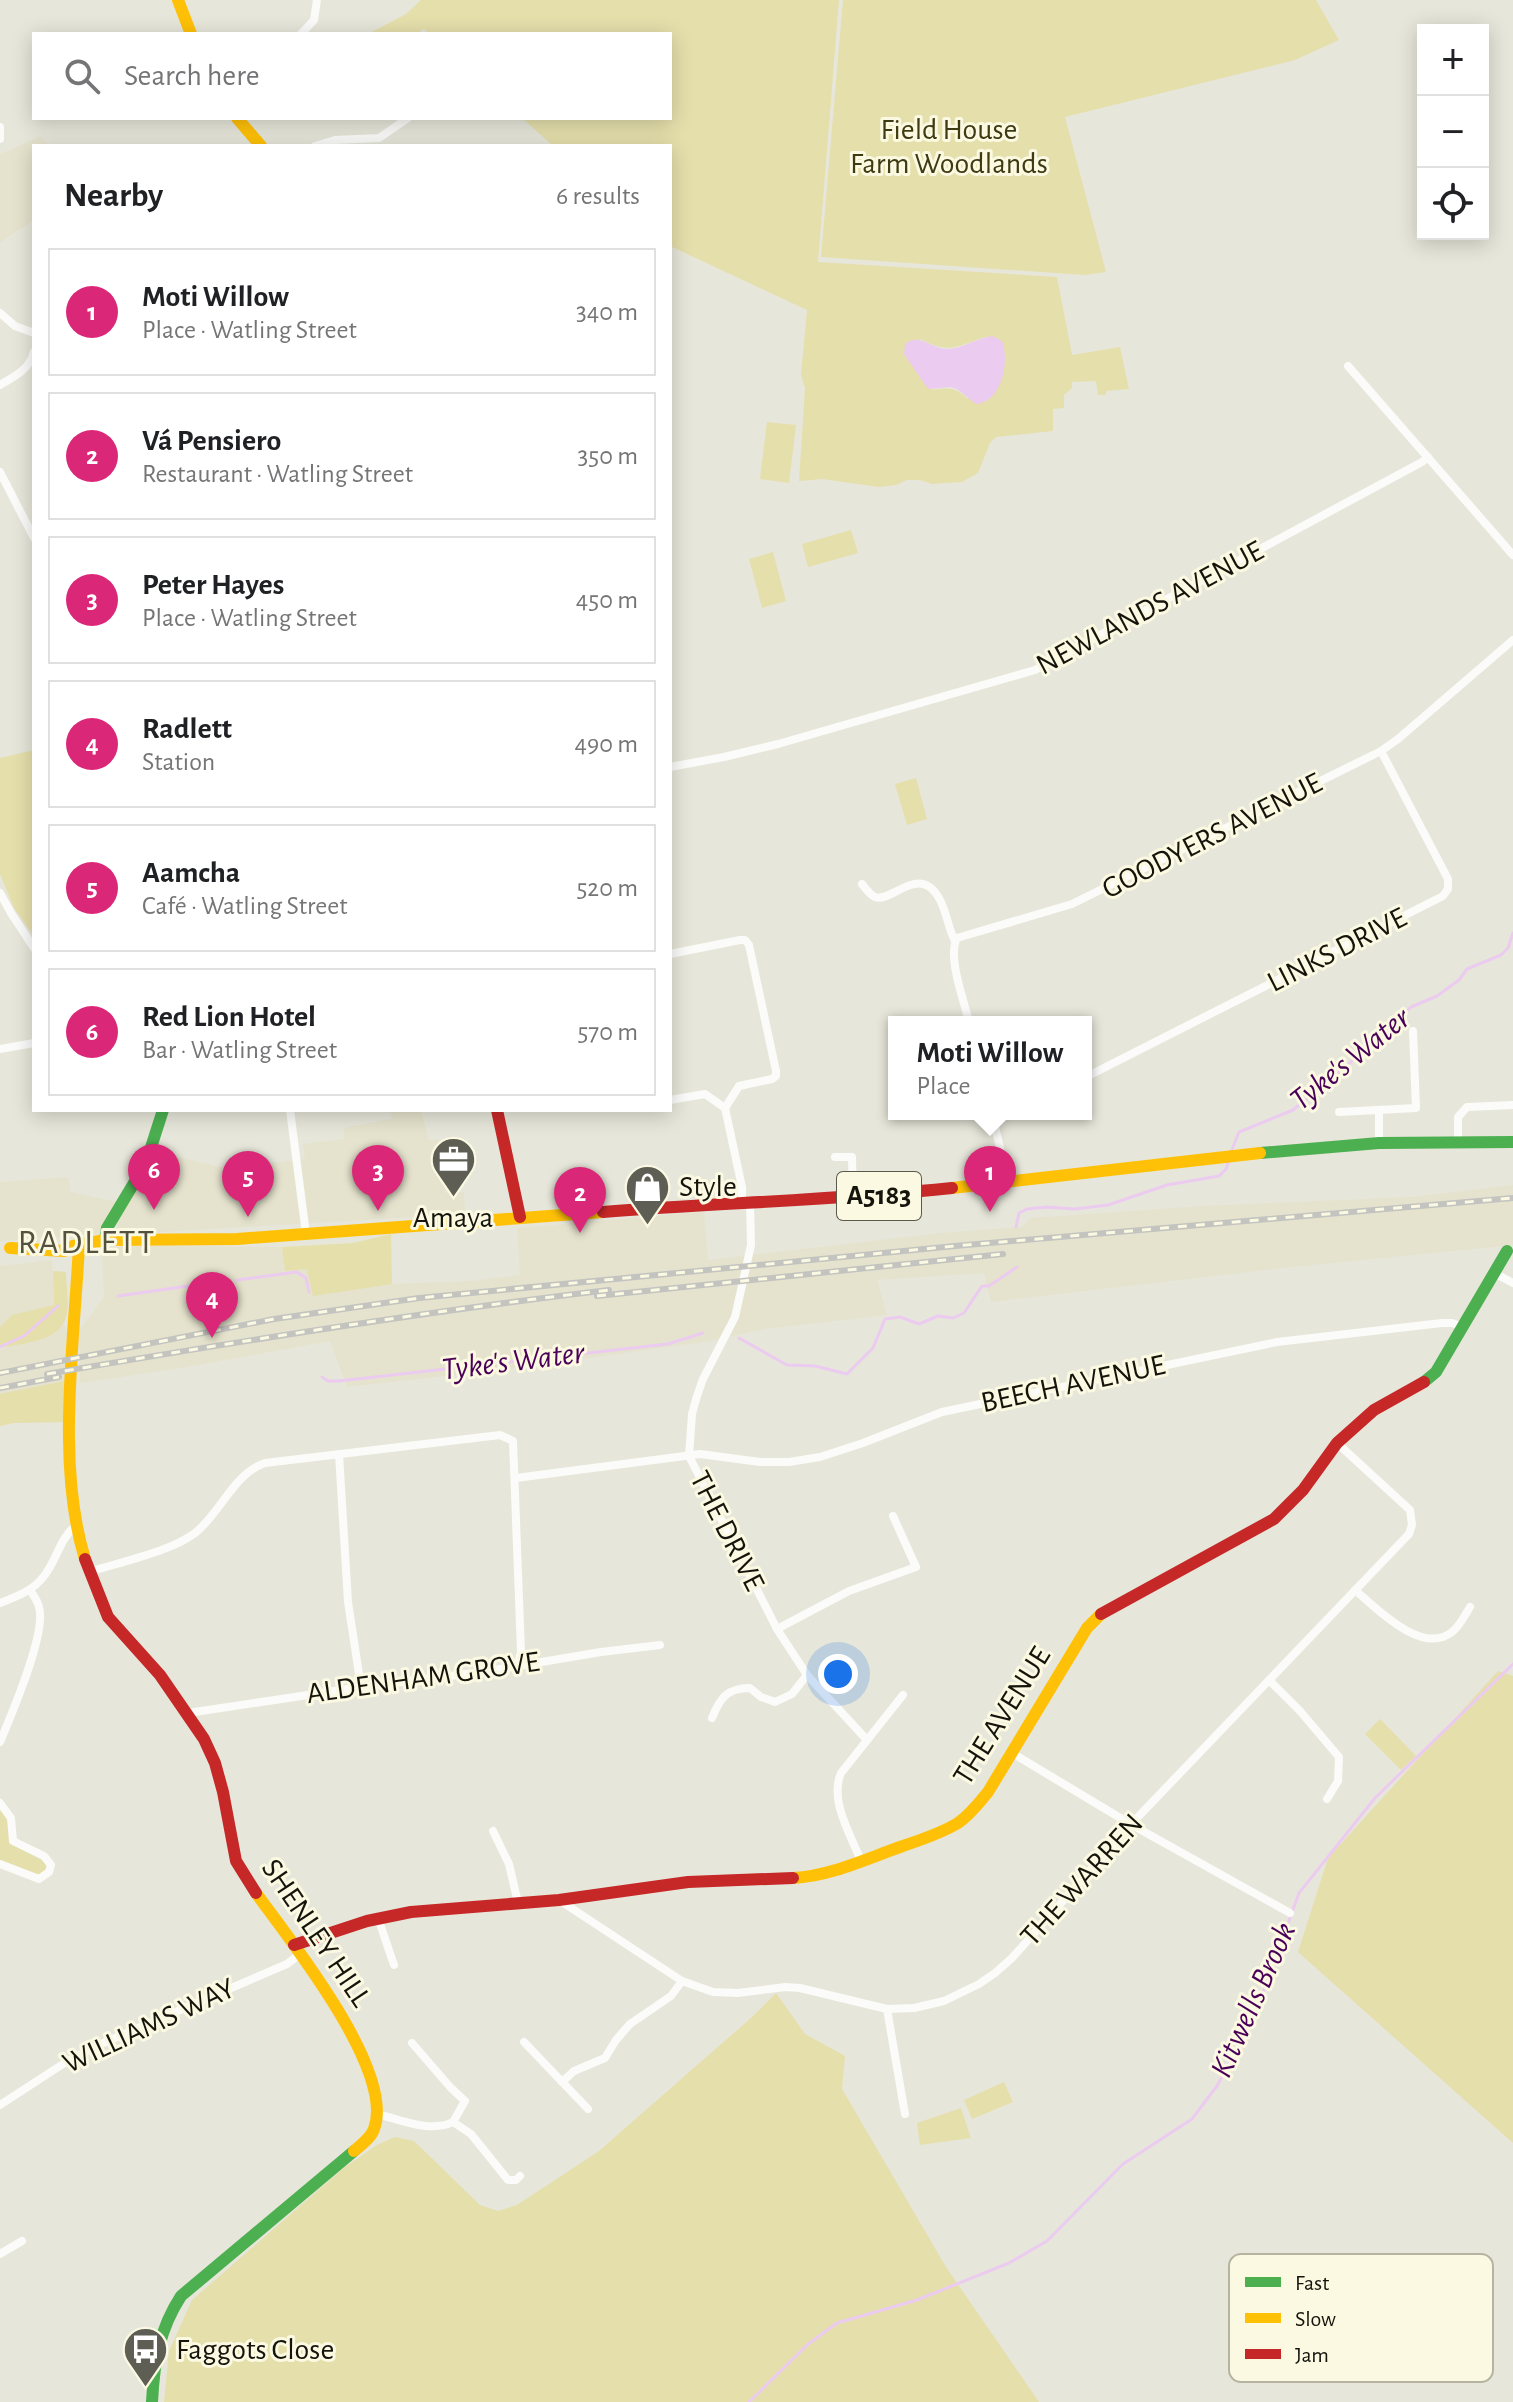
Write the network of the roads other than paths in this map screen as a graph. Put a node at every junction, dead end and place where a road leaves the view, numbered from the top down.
1 (178, 0) edge
2 (317, 0) edge
3 (190, 32) edge
4 (303, 32) edge
5 (239, 120) edge
6 (405, 120) edge
7 (0, 127) edge
8 (0, 139) edge
9 (259, 144) edge
10 (322, 144) edge
11 (0, 313) edge
12 (32, 332) edge
13 (32, 359) edge
14 (1348, 366) dead end
15 (0, 385) edge
16 (1428, 457) junction
17 (0, 472) edge
18 (32, 534) edge
19 (1513, 555) edge
20 (1513, 640) edge
21 (1381, 751) junction
22 (672, 767) edge
23 (862, 884) dead end
24 (0, 893) edge
25 (955, 941) junction
26 (32, 945) edge
27 (672, 954) edge
28 (967, 1016) edge
29 (1413, 1031) dead end
30 (32, 1043) edge
31 (0, 1049) edge
32 (1092, 1074) edge
33 (672, 1100) edge
34 (1513, 1105) edge
35 (725, 1108) junction
36 (1379, 1110) junction
37 (162, 1112) edge
38 (290, 1112) edge
39 (497, 1112) edge
40 (1339, 1112) dead end
41 (993, 1120) edge
42 (1458, 1142) junction
43 (1513, 1142) edge
44 (1379, 1143) junction
45 (835, 1157) dead end
46 (1008, 1182) junction
47 (853, 1198) junction
48 (746, 1202) junction
49 (520, 1217) junction
50 (306, 1234) junction
51 (105, 1240) junction
52 (76, 1246) junction
53 (5, 1249) edge
54 (1507, 1251) dead end
55 (1494, 1273) junction
56 (1513, 1283) edge
57 (1463, 1327) junction
58 (1337, 1443) junction
59 (339, 1454) junction
60 (689, 1456) junction
61 (516, 1478) junction
62 (893, 1516) dead end
63 (75, 1526) junction
64 (89, 1572) junction
65 (30, 1590) junction
66 (1355, 1590) junction
67 (0, 1603) edge
68 (1470, 1607) dead end
69 (777, 1629) junction
70 (660, 1645) dead end
71 (518, 1664) junction
72 (807, 1675) junction
73 (1269, 1680) junction
74 (361, 1687) junction
75 (903, 1695) dead end
76 (188, 1713) junction
77 (712, 1718) dead end
78 (867, 1740) junction
79 (0, 1742) edge
80 (1012, 1753) junction
81 (1327, 1799) dead end
82 (0, 1803) edge
83 (1132, 1825) junction
84 (493, 1831) dead end
85 (861, 1861) junction
86 (0, 1864) edge
87 (559, 1900) junction
88 (518, 1903) junction
89 (1290, 1913) dead end
90 (378, 1918) junction
91 (297, 1949) junction
92 (394, 1965) dead end
93 (682, 1981) junction
94 (887, 2009) junction
95 (524, 2042) dead end
96 (412, 2043) dead end
97 (562, 2082) junction
98 (2, 2101) edge
99 (588, 2109) dead end
100 (377, 2114) junction
101 (905, 2114) dead end
102 (453, 2122) junction
103 (520, 2176) dead end
104 (22, 2241) dead end
105 (0, 2254) edge
106 (152, 2402) edge

1 - 3 street
2 - 4 street
5 - 9 street
6 - 10 street
7 - 8 street
11 - 12 street
13 - 15 street
14 - 16 street
16 - 19 street
16 - 22 street, NEWLANDS AVENUE
17 - 18 street
20 - 21 street, GOODYERS AVENUE
21 - 25 street, GOODYERS AVENUE
21 - 32 street, LINKS DRIVE
23 - 25 street
24 - 26 street
25 - 28 street
27 - 35 street
29 - 36 street
30 - 31 street
33 - 35 street
34 - 42 street
35 - 48 street, THE DRIVE
36 - 40 street
36 - 44 street
37 - 51 street
38 - 50 street
39 - 49 street
41 - 46 street
42 - 43 street, A5183
42 - 44 street, A5183
44 - 46 street, A5183
45 - 47 street
46 - 47 street, A5183
47 - 48 street, A5183
48 - 49 street, A5183
48 - 60 street, THE DRIVE
49 - 50 street, A5183
50 - 51 street, A5183
51 - 52 street, A5183
52 - 53 street, A5183
52 - 63 street, SHENLEY HILL
54 - 55 street, THE AVENUE
55 - 56 street
55 - 57 street, THE AVENUE
57 - 58 street, THE AVENUE
57 - 60 street, BEECH AVENUE
58 - 66 street, THE WARREN
58 - 80 street, THE AVENUE
59 - 61 street
59 - 64 street
59 - 74 street
60 - 61 street, BEECH AVENUE
60 - 69 street, THE DRIVE
61 - 71 street
62 - 69 street
63 - 64 street, SHENLEY HILL
63 - 65 street
64 - 76 street, SHENLEY HILL
65 - 67 street
65 - 79 street
66 - 68 street
66 - 73 street, THE WARREN
69 - 72 street, THE DRIVE
70 - 71 street, ALDENHAM GROVE
71 - 74 street, ALDENHAM GROVE
72 - 77 street
72 - 78 street, THE DRIVE
73 - 81 street
73 - 83 street, THE WARREN
74 - 76 street, ALDENHAM GROVE
75 - 78 street
76 - 91 street, SHENLEY HILL
78 - 85 street
80 - 83 street
80 - 85 street, THE AVENUE
82 - 86 street
83 - 89 street
83 - 94 street, THE WARREN
84 - 88 street
85 - 87 street, THE AVENUE
87 - 88 street, THE AVENUE
87 - 93 street, THE WARREN
88 - 90 street, THE AVENUE
90 - 91 street, THE AVENUE
90 - 92 street
91 - 98 street, WILLIAMS WAY
91 - 100 street, SHENLEY HILL
93 - 94 street, THE WARREN
93 - 97 street
94 - 101 street
95 - 97 street
96 - 102 street
97 - 99 street
100 - 102 street
100 - 106 street
102 - 103 street
104 - 105 street

